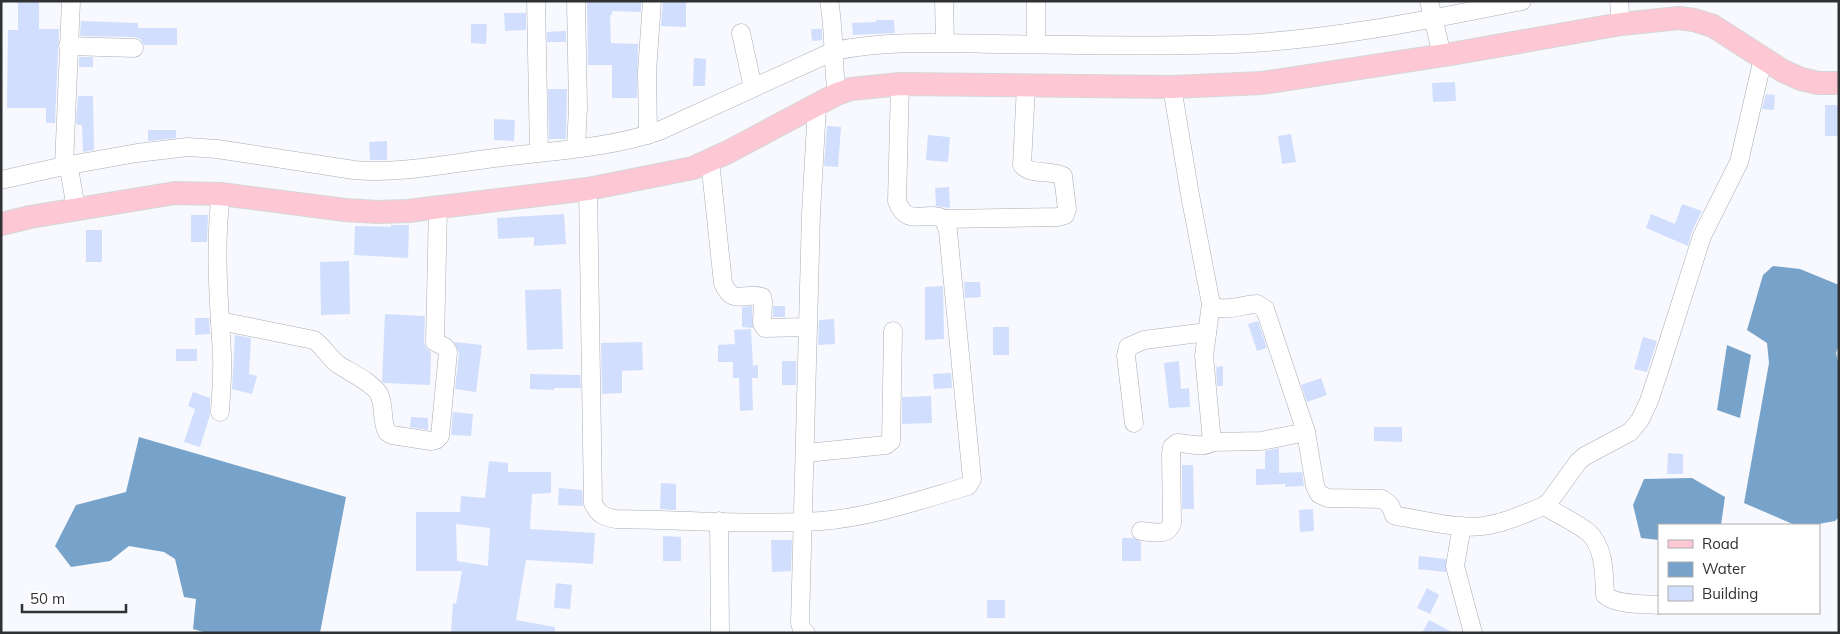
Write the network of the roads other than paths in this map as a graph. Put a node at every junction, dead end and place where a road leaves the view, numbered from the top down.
1 (71, 1) edge
2 (536, 1) edge
3 (576, 1) edge
4 (652, 1) edge
5 (828, 1) edge
6 (944, 1) edge
7 (1036, 1) edge
8 (1429, 1) edge
9 (1522, 1) edge
10 (1620, 11) edge
11 (741, 33) dead end
12 (1436, 34) junction
13 (945, 43) junction
14 (1036, 44) junction
15 (68, 46) junction
16 (134, 48) dead end
17 (1763, 58) junction
18 (834, 69) junction
19 (1839, 83) edge
20 (900, 84) junction
21 (1026, 86) junction
22 (1172, 87) junction
23 (753, 88) junction
24 (817, 106) junction
25 (648, 135) junction
26 (576, 148) junction
27 (540, 152) junction
28 (710, 161) junction
29 (66, 167) junction
30 (1, 180) edge
31 (588, 188) junction
32 (221, 194) junction
33 (74, 201) junction
34 (438, 208) junction
35 (944, 219) junction
36 (1, 224) edge
37 (1211, 304) junction
38 (220, 321) junction
39 (808, 327) junction
40 (893, 331) dead end
41 (1207, 332) junction
42 (220, 412) dead end
43 (1134, 423) dead end
44 (1306, 432) junction
45 (1212, 442) junction
46 (806, 453) junction
47 (1544, 506) junction
48 (719, 521) junction
49 (802, 521) junction
50 (1462, 526) junction
51 (1141, 530) dead end
52 (1658, 605) edge
53 (720, 633) edge
54 (806, 633) edge
55 (1473, 633) edge

1 - 15 street
2 - 27 street
3 - 26 street
4 - 25 street
5 - 18 street
6 - 13 street
7 - 14 street
8 - 12 street
9 - 12 street
10 - 12 main road
10 - 17 main road
11 - 23 street
12 - 14 street
12 - 22 main road
13 - 14 street
13 - 18 street
15 - 16 street
15 - 29 street
17 - 19 main road
17 - 47 street
18 - 20 main road
18 - 23 street
18 - 24 main road
20 - 21 main road
20 - 35 street
21 - 22 main road
21 - 35 street
22 - 37 street
23 - 25 street
24 - 28 main road
24 - 39 street
25 - 26 street
26 - 27 street
27 - 29 street
28 - 31 main road
28 - 39 street
29 - 30 street
29 - 33 street
31 - 34 main road
31 - 48 street
32 - 33 main road
32 - 34 main road
32 - 38 street
33 - 36 main road
34 - 38 street
35 - 49 street
37 - 41 street
37 - 44 street
38 - 42 street
39 - 46 street
40 - 46 street
41 - 43 street
41 - 45 street
44 - 45 street
44 - 50 street
45 - 51 street
46 - 49 street
47 - 50 street
47 - 52 street
48 - 49 street
48 - 53 street
49 - 54 street
50 - 55 street

